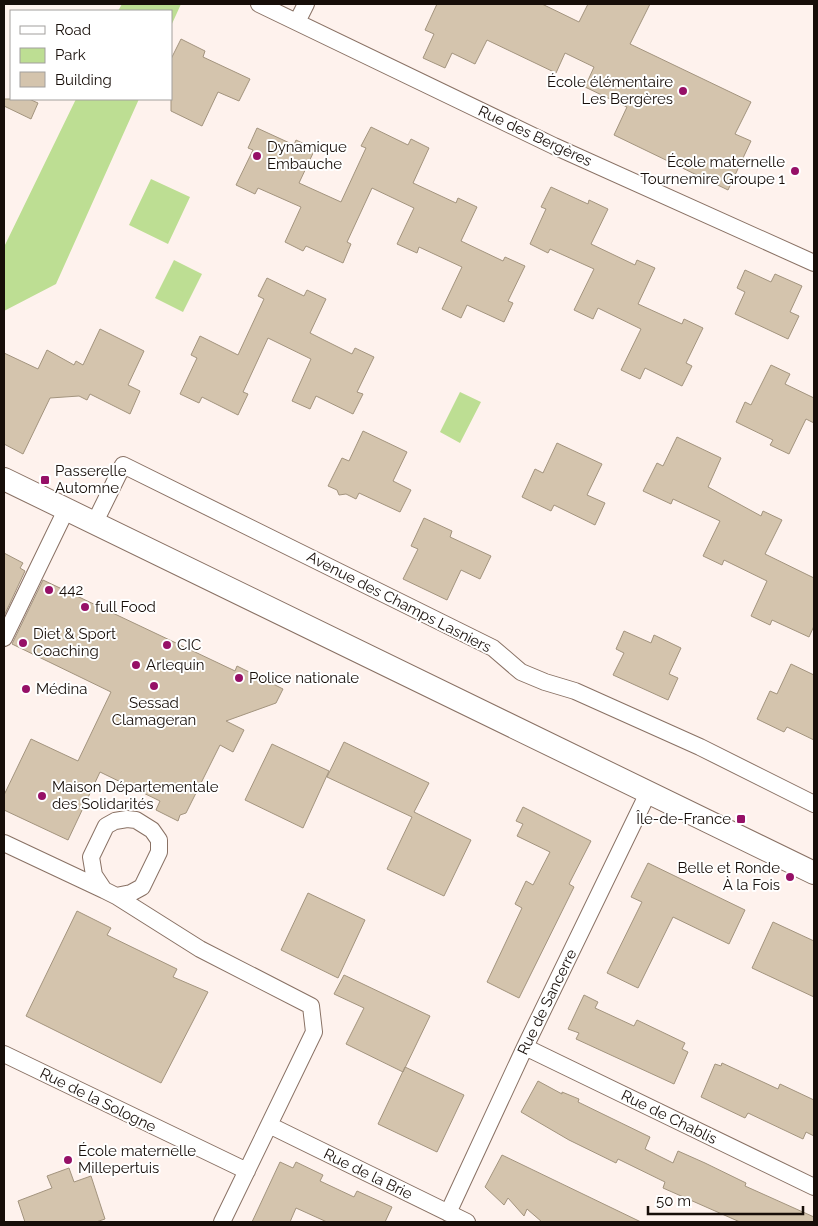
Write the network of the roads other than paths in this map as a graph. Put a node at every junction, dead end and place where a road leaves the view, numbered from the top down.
1 (258, 4) edge
2 (306, 4) edge
3 (297, 22) junction
4 (814, 263) edge
5 (4, 479) edge
6 (66, 510) junction
7 (94, 524) junction
8 (4, 638) edge
9 (648, 792) junction
10 (814, 804) edge
11 (4, 843) edge
12 (814, 873) edge
13 (110, 893) junction
14 (525, 1046) junction
15 (4, 1054) edge
16 (269, 1125) junction
17 (247, 1171) junction
18 (814, 1187) edge
19 (448, 1213) junction
20 (222, 1222) edge
21 (467, 1222) edge

1 - 3 street, Rue des Bergères
2 - 3 street
3 - 4 street, Rue des Bergères
5 - 6 street
6 - 7 street
6 - 8 street
7 - 9 street
7 - 10 street, Avenue des Champs Lasniers
9 - 12 street
9 - 14 street, Rue de Sancerre
11 - 13 street
13 - 13 street
13 - 16 street
14 - 18 street, Rue de Chablis
14 - 19 street, Rue de Sancerre
15 - 17 street, Rue de la Sologne
16 - 17 street
16 - 19 street, Rue de la Brie
17 - 20 street
19 - 21 street, Rue de la Brie

